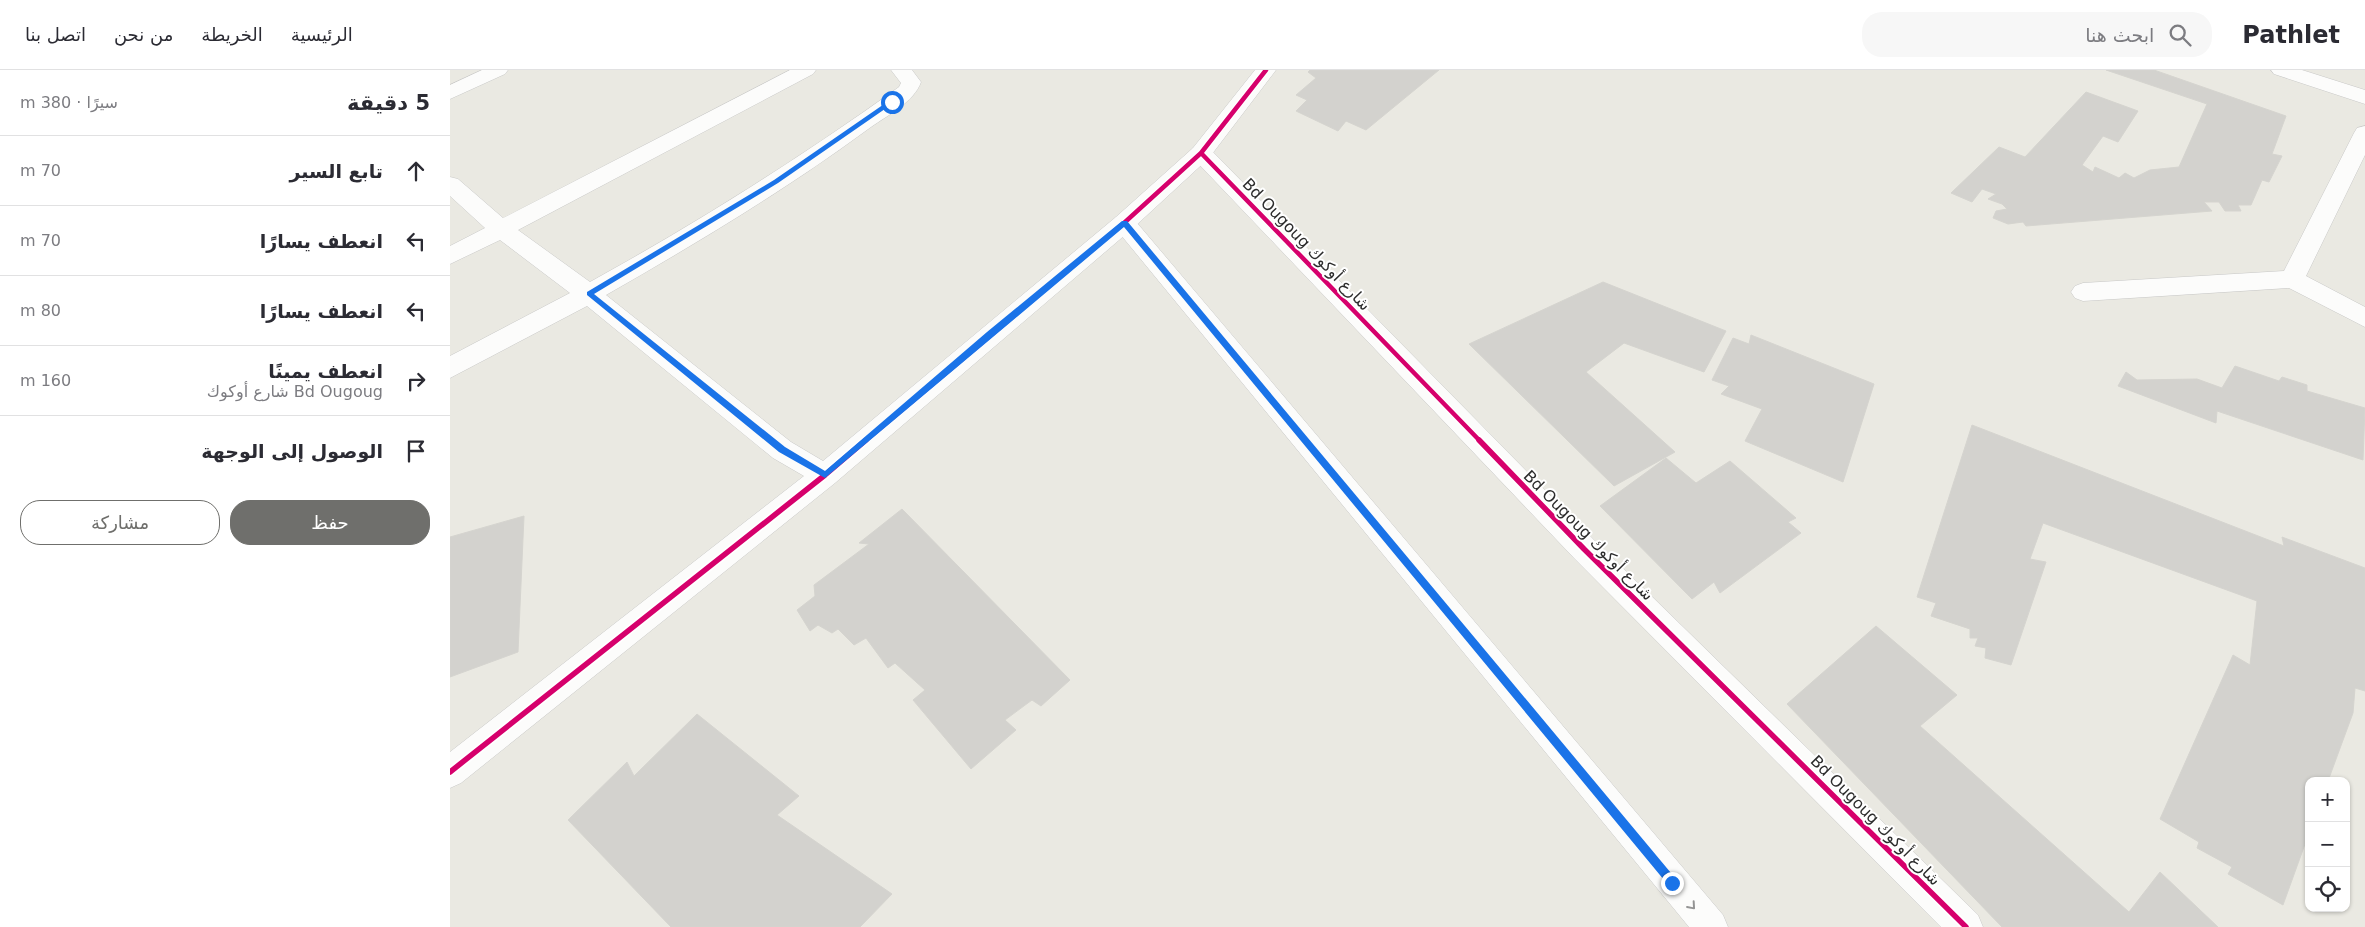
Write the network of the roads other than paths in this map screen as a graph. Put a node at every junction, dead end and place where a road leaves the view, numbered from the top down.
1 (498, 70) edge
2 (806, 70) edge
3 (901, 70) edge
4 (1266, 70) edge
5 (2281, 70) edge
6 (450, 93) edge
7 (2365, 97) edge
8 (2365, 133) edge
9 (1200, 153) junction
10 (450, 184) edge
11 (1124, 223) junction
12 (502, 230) junction
13 (450, 256) edge
14 (2292, 279) junction
15 (2083, 292) dead end
16 (589, 294) junction
17 (2365, 318) edge
18 (450, 368) edge
19 (825, 475) junction
20 (450, 772) edge
21 (1711, 927) edge
22 (1966, 927) edge

1 - 6 street
2 - 12 street
3 - 16 street
4 - 9 street
5 - 7 street
8 - 14 street
9 - 11 street
9 - 22 street, Bd Ougoug شارع أوكوك
10 - 12 street
11 - 19 street
11 -> 21 street
12 - 13 street
12 - 16 street
14 - 15 street
14 - 17 street
16 - 18 street
16 - 19 street
19 - 20 street

